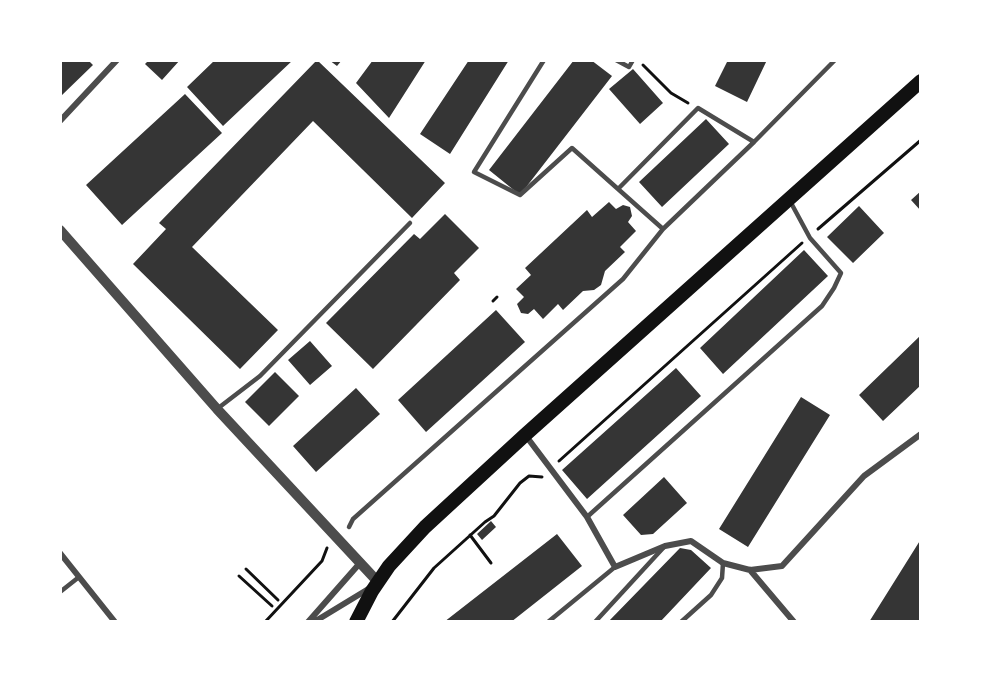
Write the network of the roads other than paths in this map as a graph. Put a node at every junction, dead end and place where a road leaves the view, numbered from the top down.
1 (117, 60) edge
2 (544, 60) edge
3 (616, 60) edge
4 (635, 60) edge
5 (835, 60) edge
6 (921, 81) edge
7 (60, 121) edge
8 (754, 142) junction
9 (618, 189) junction
10 (789, 198) junction
11 (410, 223) dead end
12 (663, 229) junction
13 (60, 230) edge
14 (217, 409) junction
15 (525, 435) junction
16 (921, 435) edge
17 (587, 516) junction
18 (349, 527) dead end
19 (665, 546) junction
20 (60, 553) edge
21 (360, 563) junction
22 (723, 563) junction
23 (615, 567) junction
24 (750, 570) junction
25 (79, 577) junction
26 (378, 582) junction
27 (60, 592) edge
28 (115, 622) edge
29 (308, 622) edge
30 (314, 622) edge
31 (356, 622) edge
32 (548, 622) edge
33 (594, 622) edge
34 (681, 622) edge
35 (794, 622) edge

1 - 7 street
2 - 9 lane
3 - 4 lane
5 - 8 lane
6 - 10 main road
8 - 9 lane
8 - 12 lane
9 - 12 lane
10 - 15 main road
10 - 17 lane
11 - 14 lane
12 - 18 lane
13 - 14 street
14 - 21 street
15 - 17 street
15 - 26 main road
16 - 24 street
17 - 23 street
19 - 22 street
19 - 23 street
19 - 33 lane
20 - 25 street
21 - 26 street
21 - 29 street
22 - 24 street
22 - 34 lane
23 - 32 lane
24 - 35 street
25 - 27 lane
25 - 28 street
26 - 30 street
26 - 31 main road

